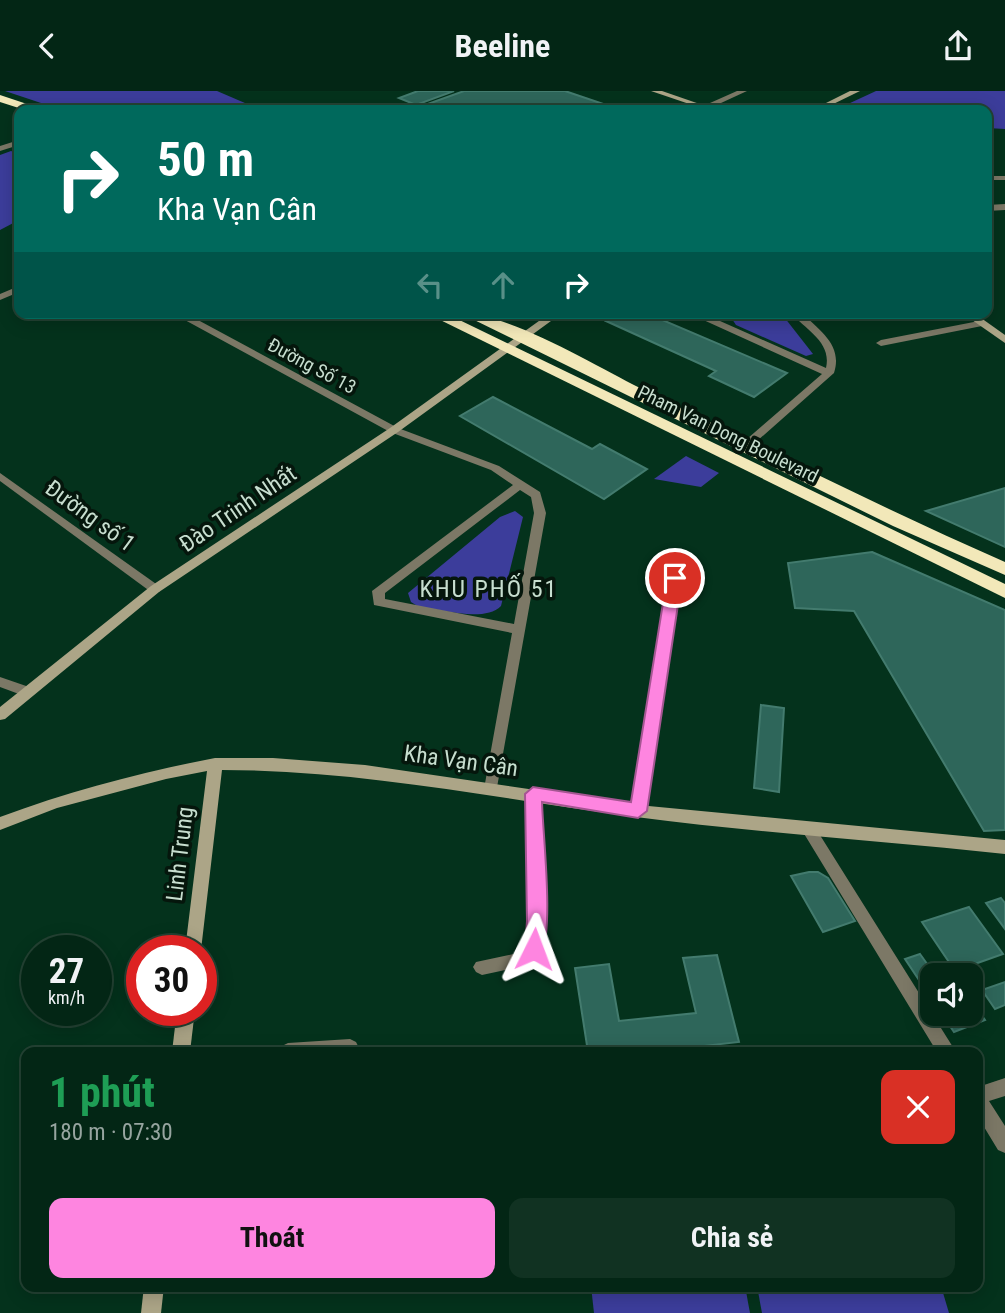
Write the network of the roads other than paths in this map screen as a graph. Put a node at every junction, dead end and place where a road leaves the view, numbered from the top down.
1 (655, 91) edge
2 (743, 91) edge
3 (856, 91) edge
4 (0, 98) edge
5 (20, 105) edge
6 (697, 105) edge
7 (717, 105) edge
8 (827, 105) edge
9 (996, 208) edge
10 (1005, 218) edge
11 (188, 319) edge
12 (446, 319) edge
13 (481, 319) edge
14 (548, 319) edge
15 (709, 319) edge
16 (723, 319) edge
17 (802, 319) edge
18 (974, 319) edge
19 (719, 323) junction
20 (979, 324) junction
21 (523, 337) junction
22 (1004, 338) edge
23 (881, 343) dead end
24 (506, 348) junction
25 (829, 373) junction
26 (394, 430) junction
27 (744, 447) junction
28 (0, 476) edge
29 (521, 484) junction
30 (1005, 569) edge
31 (675, 578) dead end
32 (155, 589) junction
33 (1005, 592) edge
34 (517, 629) junction
35 (0, 682) edge
36 (27, 692) junction
37 (0, 715) edge
38 (215, 764) junction
39 (491, 789) junction
40 (533, 794) junction
41 (638, 811) junction
42 (0, 824) edge
43 (808, 828) junction
44 (1005, 848) edge
45 (195, 935) edge
46 (482, 967) dead end
47 (184, 1026) edge
48 (182, 1047) edge
49 (944, 1047) edge
50 (1005, 1087) edge
51 (983, 1096) edge
52 (983, 1106) edge
53 (1005, 1143) edge
54 (153, 1292) edge
55 (151, 1313) edge

1 - 6 street
2 - 7 street
3 - 8 street
4 - 5 highway
9 - 10 street
11 - 26 street, Đường Số 13
12 - 24 highway, Pham Van Dong Boulevard
13 - 21 highway, Pham Van Dong Boulevard
14 - 21 street
15 - 19 street
16 - 19 street
17 - 25 street
18 - 20 street
19 - 25 street
20 - 22 street
20 - 23 street
21 - 24 street, Đào Trinh Nhất
21 - 27 highway, Pham Van Dong Boulevard
24 - 26 street, Đào Trinh Nhất
24 - 33 highway, Pham Van Dong Boulevard
25 - 27 street
26 - 29 street, Đường Số 13
26 - 32 street, Đào Trinh Nhất
27 - 30 highway, Pham Van Dong Boulevard
28 - 32 street, Đường số 1
29 - 34 street
29 - 34 street
31 - 41 street
32 - 36 street, Đào Trinh Nhất
34 - 39 street
35 - 36 street
36 - 37 street, Đào Trinh Nhất
38 - 39 street, Kha Vạn Cân
38 - 42 street, Kha Vạn Cân
38 - 45 street, Linh Trung
39 - 40 street, Kha Vạn Cân
40 - 41 street, Kha Vạn Cân
40 - 46 street
41 - 43 street, Kha Vạn Cân
43 - 44 street, Kha Vạn Cân
43 - 49 street
47 - 48 street
50 - 51 street
52 - 53 street
54 - 55 street

